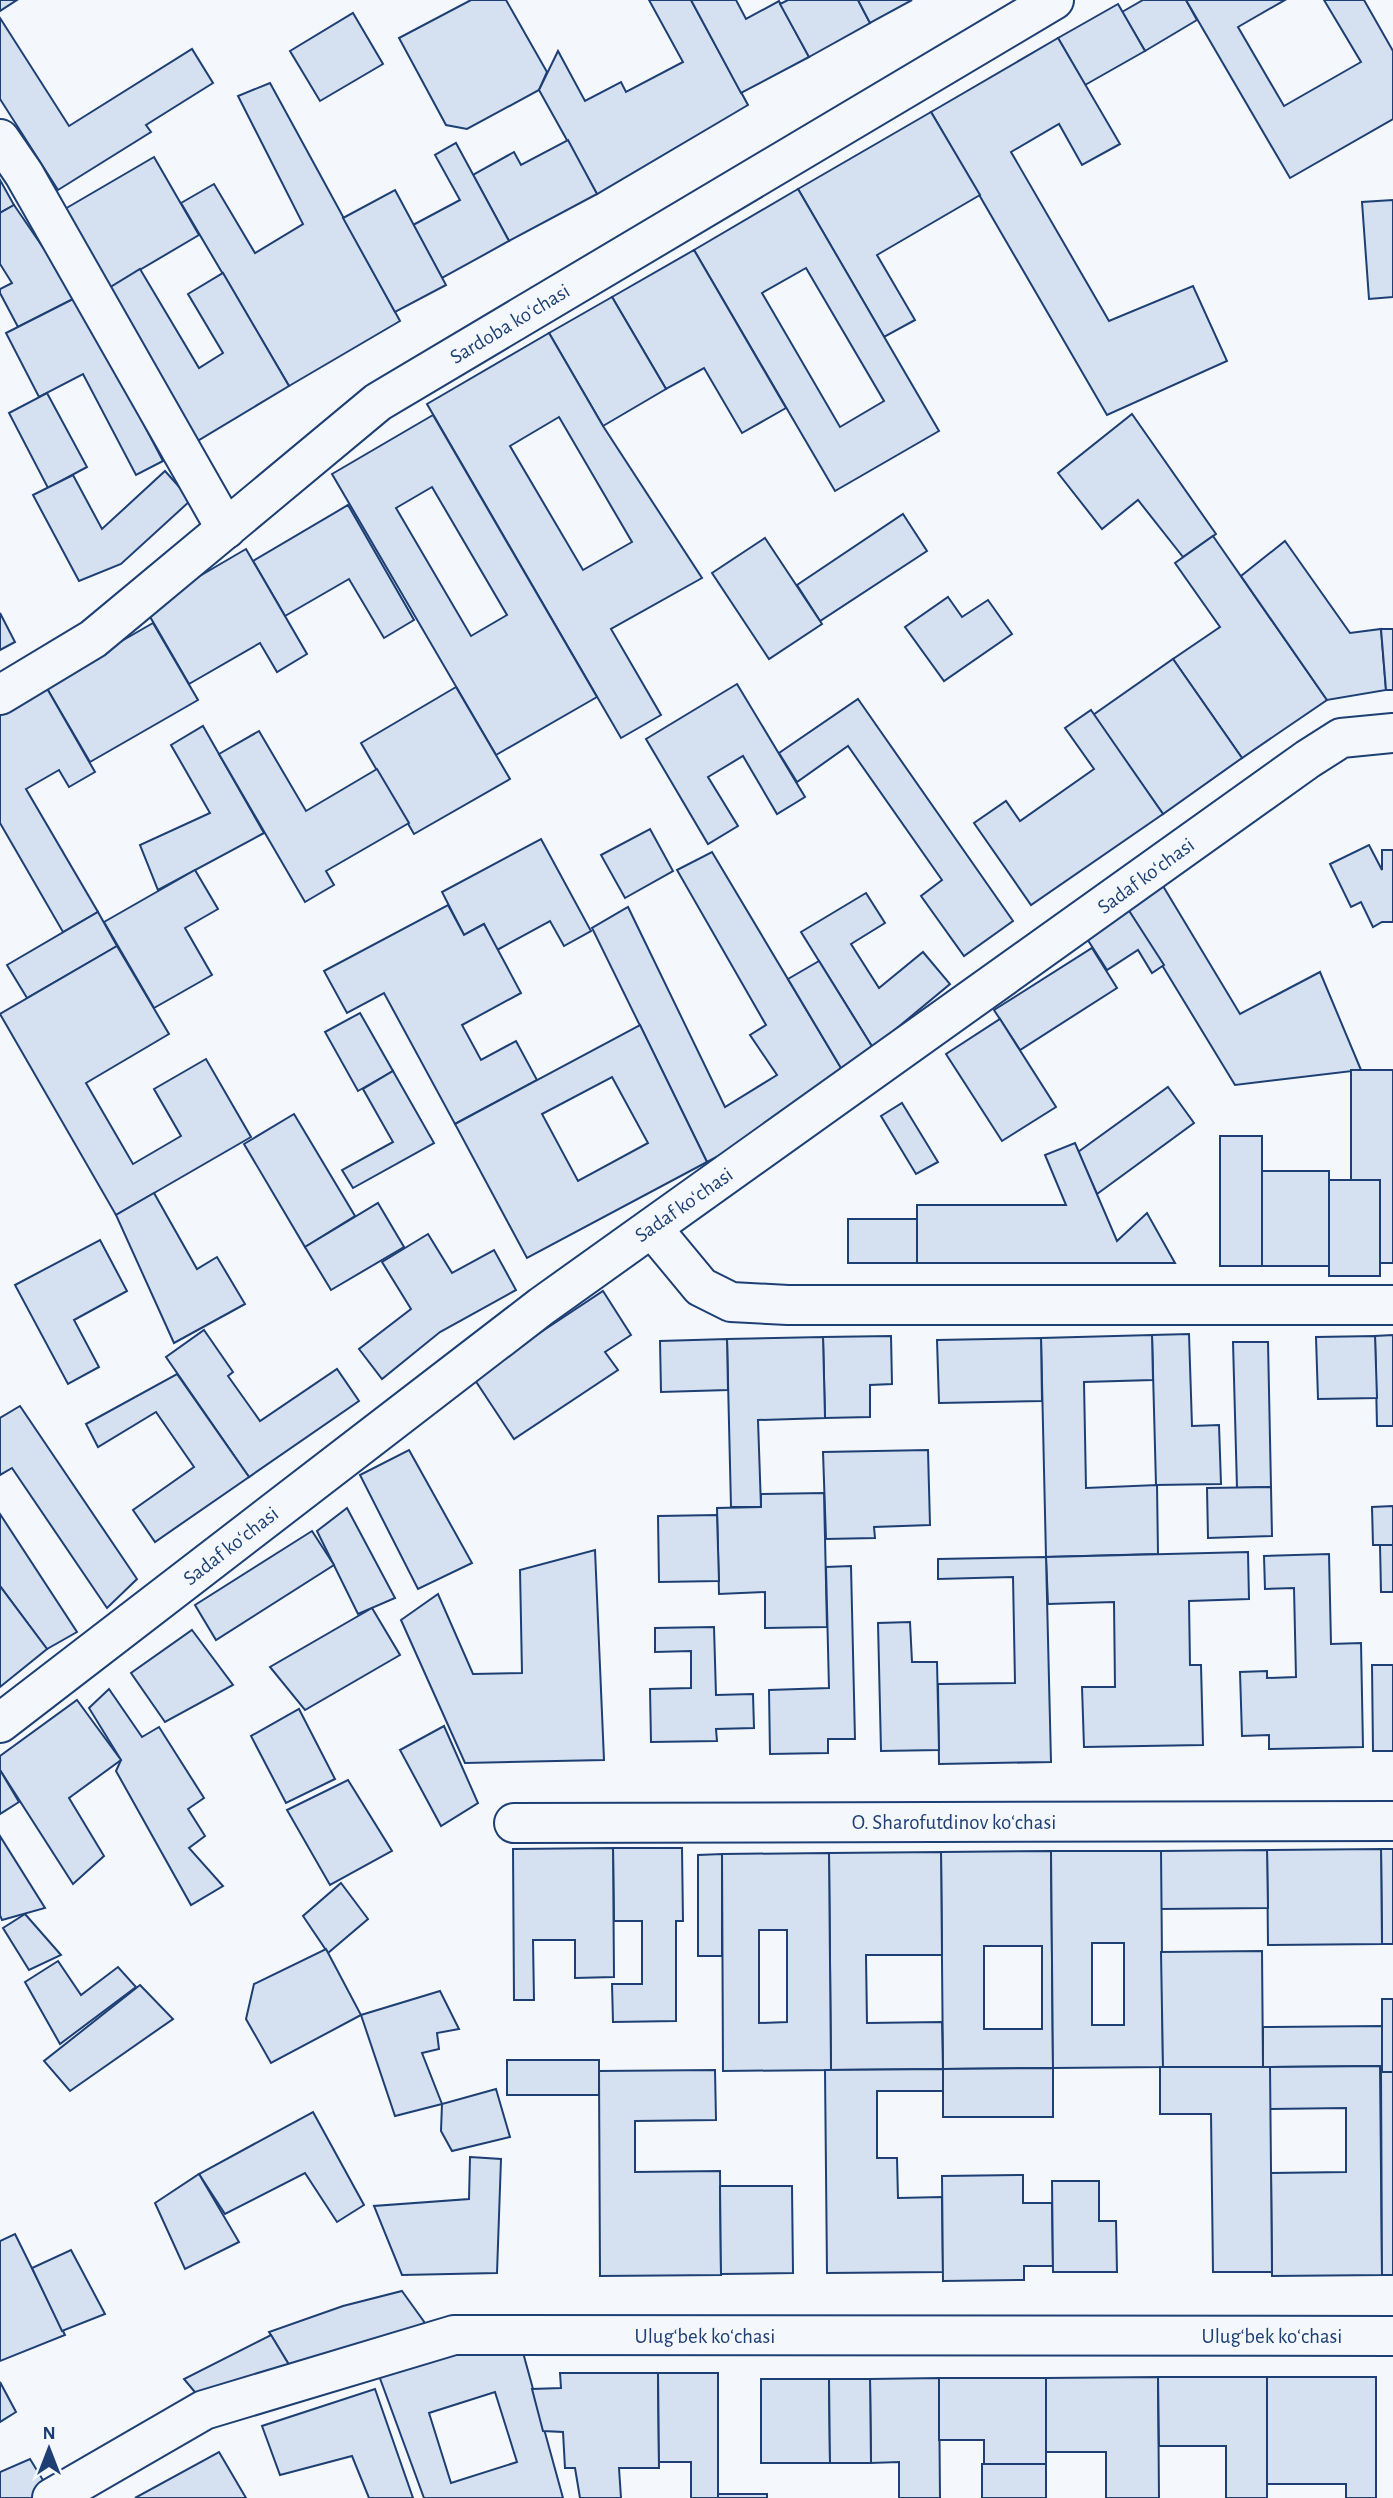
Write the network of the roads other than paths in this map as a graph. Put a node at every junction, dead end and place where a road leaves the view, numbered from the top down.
1 (1054, 0) edge
2 (0, 139) edge
3 (226, 529) junction
4 (0, 695) edge
5 (1393, 733) edge
6 (652, 1228) junction
7 (1393, 1305) edge
8 (0, 1723) edge
9 (1393, 1821) edge
10 (514, 1823) dead end
11 (1393, 2336) edge
12 (52, 2498) edge

1 - 3 street, Sardoba koʻchasi
2 - 3 street
3 - 4 street, Sardoba koʻchasi
5 - 6 street, Sadaf koʻchasi
6 - 7 street
6 - 8 street, Sadaf koʻchasi
9 - 10 street, O. Sharofutdinov koʻchasi
11 - 12 street, Ulugʻbek koʻchasi

